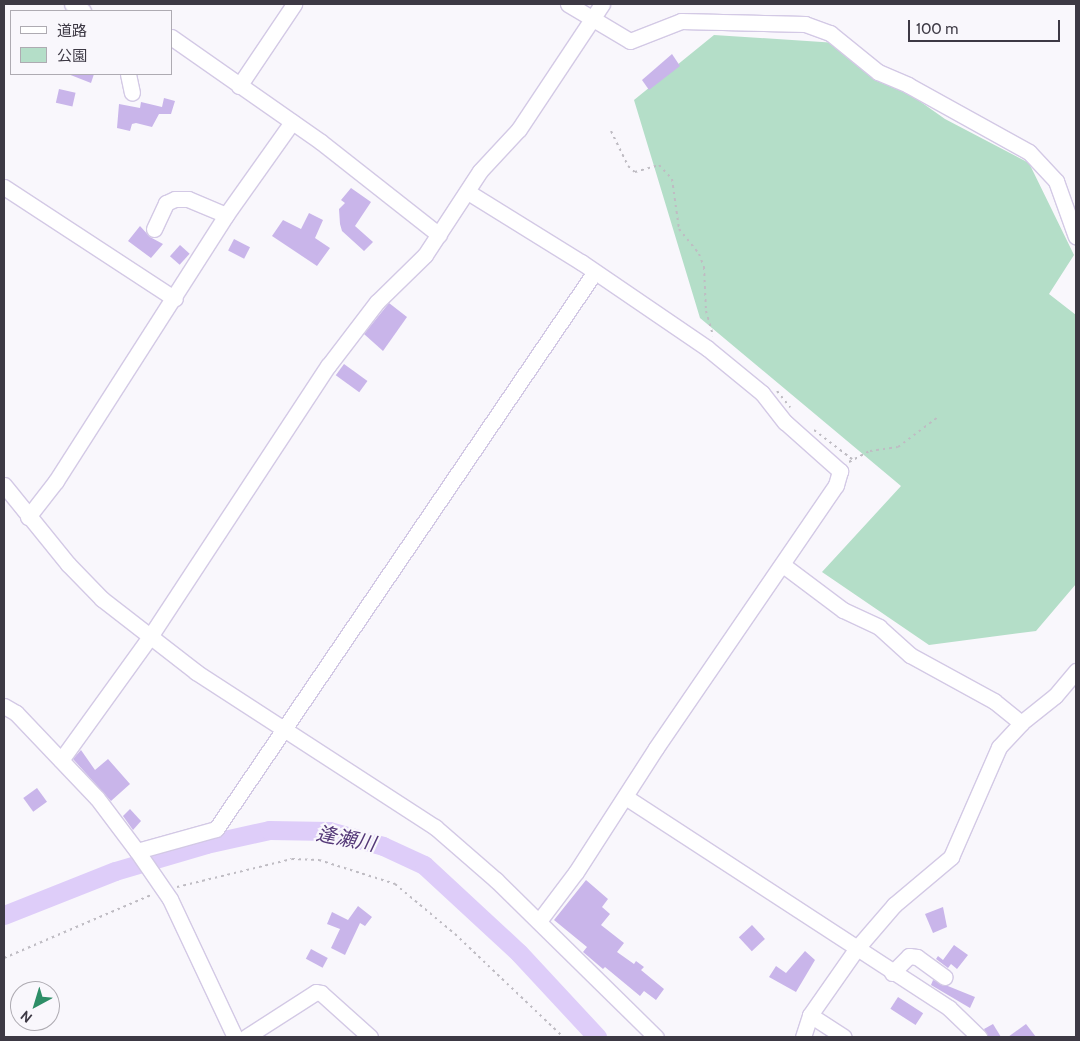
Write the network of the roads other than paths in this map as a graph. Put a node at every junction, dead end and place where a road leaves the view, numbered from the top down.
1 (294, 4) edge
2 (568, 4) edge
3 (602, 4) edge
4 (591, 19) junction
5 (172, 38) edge
6 (128, 75) edge
7 (240, 86) junction
8 (132, 93) dead end
9 (292, 122) junction
10 (4, 187) edge
11 (468, 192) junction
12 (226, 215) junction
13 (154, 229) dead end
14 (439, 235) junction
15 (1076, 237) edge
16 (594, 273) junction
17 (175, 299) junction
18 (4, 485) edge
19 (28, 516) junction
20 (783, 565) junction
21 (149, 638) junction
22 (1076, 671) edge
23 (4, 706) edge
24 (1021, 723) junction
25 (284, 728) junction
26 (61, 760) junction
27 (627, 798) junction
28 (137, 851) junction
29 (539, 921) junction
30 (858, 948) junction
31 (892, 973) junction
32 (945, 977) dead end
33 (810, 1016) junction
34 (235, 1037) edge
35 (246, 1037) edge
36 (370, 1037) edge
37 (656, 1037) edge
38 (802, 1037) edge
39 (844, 1037) edge
40 (979, 1037) edge

1 - 7 street
2 - 4 street
3 - 4 street
4 - 11 street
4 - 15 street
5 - 7 street
6 - 8 street
7 - 9 street
9 - 12 street
9 - 14 street
10 - 17 street
11 - 14 street
11 - 16 street
12 - 13 street
12 - 17 street
14 - 21 street
16 - 20 street
16 - 25 street
17 - 19 street
18 - 19 street
19 - 21 street
20 - 24 street
20 - 27 street
21 - 25 street
21 - 26 street
22 - 24 street
23 - 26 street
24 - 30 street
25 - 28 street
25 - 29 street
26 - 28 street
27 - 29 street
27 - 30 street
28 - 34 street
29 - 37 street
30 - 31 street
30 - 33 street
31 - 32 street
31 - 40 street
33 - 38 street
33 - 39 street
35 - 36 street

